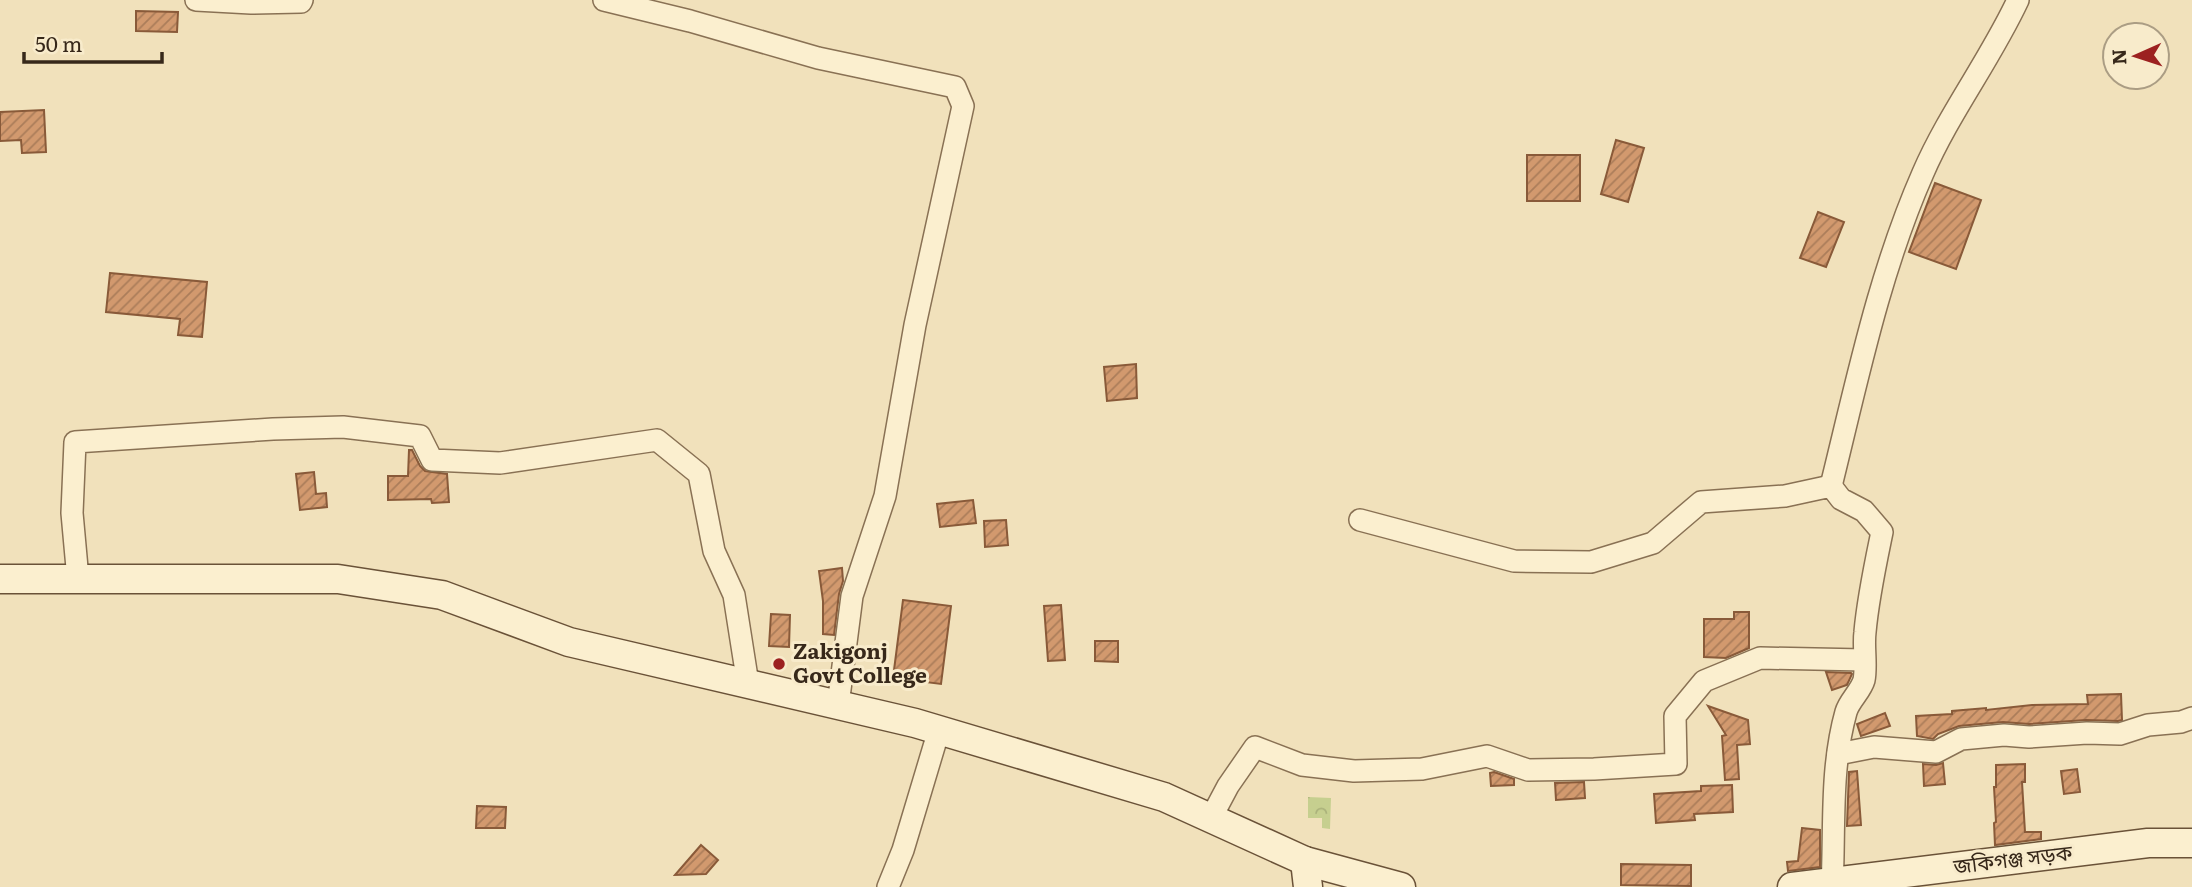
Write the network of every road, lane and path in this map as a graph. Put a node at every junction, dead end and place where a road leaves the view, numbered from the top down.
1 (196, 0) edge
2 (302, 0) edge
3 (604, 0) edge
4 (2018, 0) edge
5 (1831, 486) junction
6 (1360, 520) dead end
7 (0, 579) edge
8 (78, 579) junction
9 (1864, 660) junction
10 (748, 684) junction
11 (838, 705) junction
12 (2192, 718) edge
13 (939, 730) junction
14 (1838, 754) junction
15 (1211, 818) junction
16 (2192, 843) edge
17 (1307, 874) edge
18 (1832, 885) edge
19 (888, 887) edge
20 (1401, 887) edge
21 (1792, 887) edge

1 - 2 street
3 - 11 street
4 - 5 street
5 - 6 street
5 - 9 street
7 - 8 street
8 - 10 street
8 - 10 street
9 - 14 street
9 - 15 street
10 - 11 street
11 - 13 street
12 - 14 street
13 - 15 street
13 - 19 street
14 - 18 street
15 - 17 street
16 - 18 street, জকিগঞ্জ সড়ক
17 - 20 street
18 - 21 street, জকিগঞ্জ সড়ক

